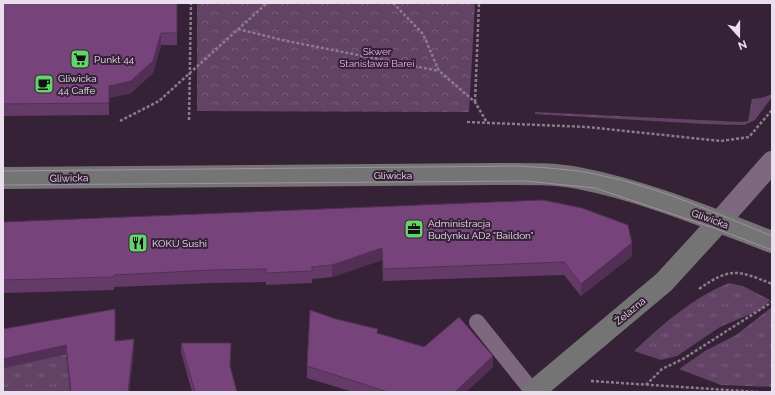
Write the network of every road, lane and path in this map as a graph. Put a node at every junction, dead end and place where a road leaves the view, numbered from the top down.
1 (191, 3) edge
2 (267, 3) edge
3 (393, 3) edge
4 (480, 3) edge
5 (238, 29) junction
6 (439, 71) junction
7 (189, 76) junction
8 (475, 102) junction
9 (772, 110) edge
10 (189, 120) dead end
11 (120, 121) dead end
12 (467, 122) dead end
13 (487, 122) junction
14 (772, 162) edge
15 (3, 178) edge
16 (719, 222) junction
17 (772, 242) edge
18 (772, 284) edge
19 (697, 290) dead end
20 (772, 302) edge
21 (477, 322) dead end
22 (587, 381) dead end
23 (646, 385) junction
24 (533, 392) edge
25 (758, 392) edge

1 - 7 path
2 - 5 path
3 - 6 path
4 - 8 path
5 - 6 path
5 - 7 path
6 - 8 path
7 - 10 path
7 - 11 path
8 - 13 path
9 - 13 path
12 - 13 path
14 - 16 street
15 - 16 street, Gliwicka
16 - 17 street, Gliwicka
16 - 24 street, Żelazna
18 - 19 path
20 - 23 path
21 - 24 lane
22 - 23 path
23 - 25 path

